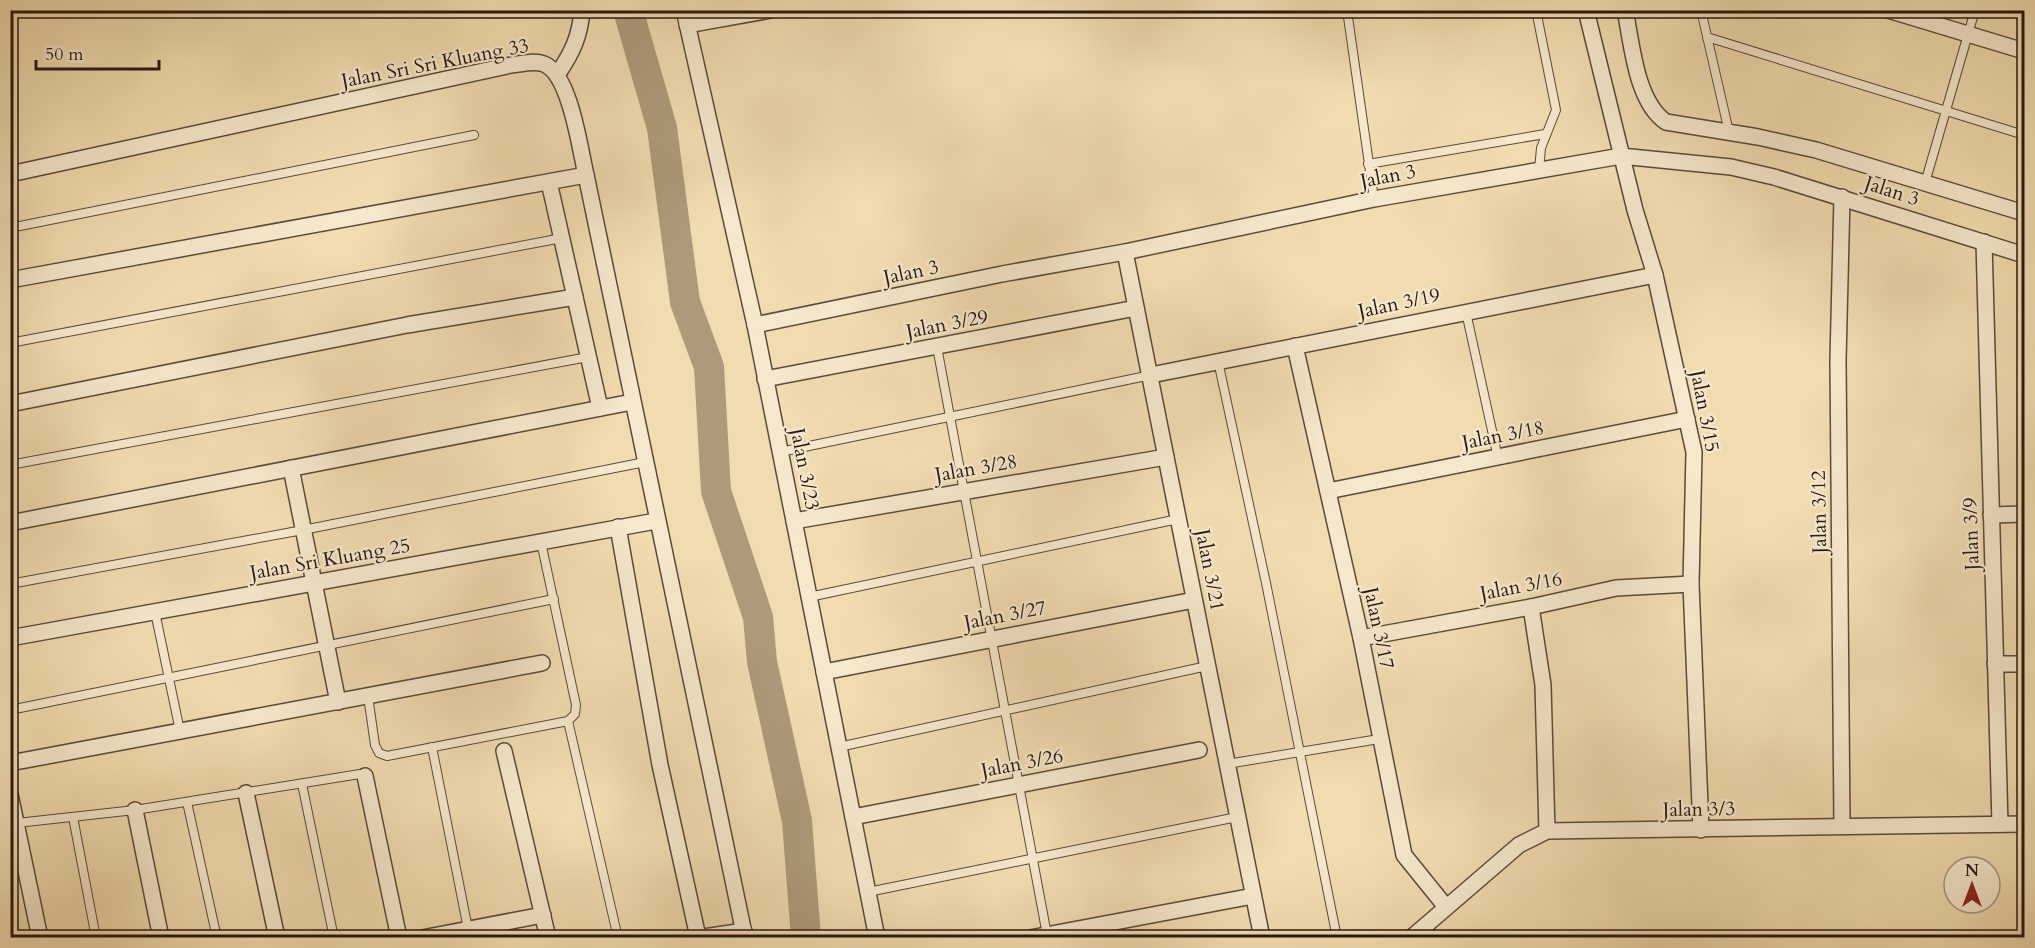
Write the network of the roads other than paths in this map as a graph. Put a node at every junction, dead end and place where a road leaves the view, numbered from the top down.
1 (582, 10) edge
2 (771, 10) edge
3 (1347, 10) edge
4 (1536, 10) edge
5 (1586, 10) edge
6 (1625, 10) edge
7 (1701, 10) edge
8 (1888, 10) edge
9 (1975, 10) edge
10 (686, 18) edge
11 (1968, 34) junction
12 (1707, 37) junction
13 (2025, 51) edge
14 (557, 75) junction
15 (1946, 111) junction
16 (1729, 132) junction
17 (1545, 134) junction
18 (474, 135) dead end
19 (2025, 135) edge
20 (1621, 156) junction
21 (1368, 164) junction
22 (1539, 170) junction
23 (10, 174) edge
24 (586, 175) junction
25 (549, 182) junction
26 (1925, 183) junction
27 (1842, 197) junction
28 (1374, 199) junction
29 (2025, 213) edge
30 (10, 228) edge
31 (562, 238) junction
32 (1984, 242) junction
33 (1125, 252) junction
34 (2025, 255) edge
35 (1655, 275) junction
36 (10, 280) edge
37 (575, 297) junction
38 (1136, 308) junction
39 (1466, 311) junction
40 (755, 325) junction
41 (10, 343) edge
42 (1295, 346) junction
43 (937, 347) junction
44 (588, 357) junction
45 (1218, 361) junction
46 (1151, 375) junction
47 (765, 379) junction
48 (632, 402) junction
49 (10, 404) edge
50 (600, 408) junction
51 (950, 416) junction
52 (1687, 419) junction
53 (780, 452) junction
54 (1166, 457) junction
55 (1498, 458) junction
56 (645, 462) junction
57 (10, 465) edge
58 (291, 468) junction
59 (964, 491) junction
60 (1328, 491) junction
61 (2025, 514) edge
62 (1991, 515) junction
63 (1178, 519) junction
64 (656, 521) junction
65 (794, 521) junction
66 (10, 523) edge
67 (618, 528) junction
68 (303, 530) junction
69 (541, 542) junction
70 (977, 562) junction
71 (314, 583) junction
72 (10, 584) edge
73 (1691, 584) junction
74 (809, 597) junction
75 (554, 599) junction
76 (1194, 600) junction
77 (1532, 607) junction
78 (155, 612) junction
79 (10, 638) edge
80 (1361, 638) junction
81 (992, 639) junction
82 (326, 644) junction
83 (542, 663) dead end
84 (1995, 664) junction
85 (2025, 664) edge
86 (1207, 666) junction
87 (824, 672) junction
88 (168, 677) junction
89 (368, 696) junction
90 (338, 702) junction
91 (10, 710) edge
92 (1005, 710) junction
93 (568, 721) junction
94 (180, 731) junction
95 (1380, 739) junction
96 (432, 747) junction
97 (839, 747) junction
98 (1199, 750) dead end
99 (504, 751) dead end
100 (1300, 751) junction
101 (10, 763) edge
102 (1225, 764) junction
103 (365, 776) joint
104 (302, 784) junction
105 (1019, 784) junction
106 (246, 793) junction
107 (10, 794) edge
108 (187, 802) junction
109 (135, 810) junction
110 (73, 817) junction
111 (853, 817) junction
112 (1237, 817) junction
113 (16, 823) junction
114 (2000, 824) junction
115 (2025, 824) edge
116 (1842, 826) junction
117 (1701, 830) junction
118 (1547, 831) junction
119 (1034, 860) junction
120 (868, 892) junction
121 (1253, 896) junction
122 (1446, 907) junction
123 (543, 915) junction
124 (468, 929) junction
125 (745, 934) edge
126 (1047, 934) junction
127 (698, 937) edge
128 (1031, 937) edge
129 (40, 938) edge
130 (96, 938) edge
131 (160, 938) edge
132 (217, 938) edge
133 (277, 938) edge
134 (334, 938) edge
135 (399, 938) edge
136 (422, 938) edge
137 (548, 938) edge
138 (618, 938) edge
139 (877, 938) edge
140 (1262, 938) edge
141 (1337, 938) edge
142 (1411, 938) edge

1 - 14 street
2 - 10 street
3 - 21 lane
4 - 17 lane
5 - 20 street, Jalan 3/15
6 - 16 street
7 - 12 lane
8 - 11 street
9 - 11 lane
10 - 40 street, Jalan 3/23
11 - 13 street
11 - 15 lane
12 - 15 lane
12 - 16 lane
14 - 23 street, Jalan Sri Sri Kluang 33
14 - 24 street
15 - 19 lane
15 - 26 lane
16 - 26 street
17 - 21 lane
17 - 22 lane
18 - 30 lane
20 - 22 street, Jalan 3
20 - 27 street, Jalan 3
20 - 35 street, Jalan 3/15
21 - 28 lane
22 - 28 street, Jalan 3
24 - 25 street
24 - 48 street
25 - 31 street
25 - 36 street
26 - 29 street
27 - 32 street, Jalan 3
27 - 116 street, Jalan 3/12
28 - 33 street, Jalan 3
31 - 37 street
31 - 41 lane
32 - 34 street, Jalan 3
32 - 62 street, Jalan 3/9
33 - 38 street, Jalan 3/21
33 - 40 street, Jalan 3
35 - 39 street, Jalan 3/19
35 - 52 street, Jalan 3/15
37 - 44 street
37 - 49 street
38 - 43 street, Jalan 3/29
38 - 46 street, Jalan 3/21
39 - 42 street, Jalan 3/19
39 - 55 lane
40 - 47 street, Jalan 3/23
42 - 45 street, Jalan 3/19
42 - 60 street, Jalan 3/17
43 - 47 street, Jalan 3/29
43 - 51 lane
44 - 50 street
44 - 57 lane
45 - 46 street, Jalan 3/19
45 - 100 lane
46 - 51 lane
46 - 54 street, Jalan 3/21
47 - 53 street, Jalan 3/23
48 - 50 street
48 - 56 street
50 - 58 street
51 - 53 lane
51 - 59 lane
52 - 55 street, Jalan 3/18
52 - 73 street, Jalan 3/15
53 - 65 street, Jalan 3/23
54 - 59 street, Jalan 3/28
54 - 63 street, Jalan 3/21
55 - 60 street, Jalan 3/18
56 - 64 street
56 - 68 lane
58 - 66 street
58 - 68 street
59 - 65 street, Jalan 3/28
59 - 70 lane
60 - 80 street, Jalan 3/17
61 - 62 street
62 - 84 street, Jalan 3/9
63 - 70 lane
63 - 76 street, Jalan 3/21
64 - 67 street, Jalan Sri Kluang 25
64 - 125 street
65 - 74 street, Jalan 3/23
67 - 69 street, Jalan Sri Kluang 25
67 - 127 street
68 - 71 street
68 - 72 lane
69 - 71 street, Jalan Sri Kluang 25
69 - 75 lane
70 - 74 lane
70 - 81 lane
71 - 78 street, Jalan Sri Kluang 25
71 - 82 street
73 - 77 street, Jalan 3/16
73 - 117 street, Jalan 3/15
74 - 87 street, Jalan 3/23
75 - 82 lane
75 - 93 lane
76 - 81 street, Jalan 3/27
76 - 86 street, Jalan 3/21
77 - 80 street, Jalan 3/16
77 - 118 street
78 - 79 street, Jalan Sri Kluang 25
78 - 88 lane
80 - 95 street, Jalan 3/17
81 - 87 street, Jalan 3/27
81 - 92 lane
82 - 88 lane
82 - 90 street
83 - 89 street
84 - 85 street
84 - 114 street, Jalan 3/9
86 - 92 lane
86 - 102 street, Jalan 3/21
87 - 97 street, Jalan 3/23
88 - 91 lane
88 - 94 lane
89 - 90 street
89 - 96 lane
90 - 94 street
92 - 97 lane
92 - 105 lane
93 - 96 lane
93 - 138 lane
94 - 101 street
95 - 100 lane
95 - 122 street, Jalan 3/17
96 - 124 lane
97 - 111 street, Jalan 3/23
98 - 105 street, Jalan 3/26
99 - 123 street
100 - 102 lane
100 - 141 lane
102 - 112 street, Jalan 3/21
103 - 104 lane
103 - 135 street
104 - 106 lane
104 - 134 lane
105 - 111 street, Jalan 3/26
105 - 119 lane
106 - 108 lane
106 - 133 street
107 - 113 street
108 - 109 lane
108 - 132 lane
109 - 110 lane
109 - 131 street
110 - 113 lane
110 - 130 lane
111 - 120 street, Jalan 3/23
112 - 119 lane
112 - 121 street, Jalan 3/21
113 - 129 street
114 - 115 street, Jalan 3/3
114 - 116 street, Jalan 3/3
116 - 117 street, Jalan 3/3
117 - 118 street, Jalan 3/3
118 - 122 street, Jalan 3/3
119 - 120 lane
119 - 126 lane
120 - 139 street, Jalan 3/23
121 - 126 street
121 - 140 street, Jalan 3/21
122 - 142 street, Jalan 3/3
123 - 124 street
123 - 137 street
124 - 136 street
125 - 127 street
126 - 128 street

